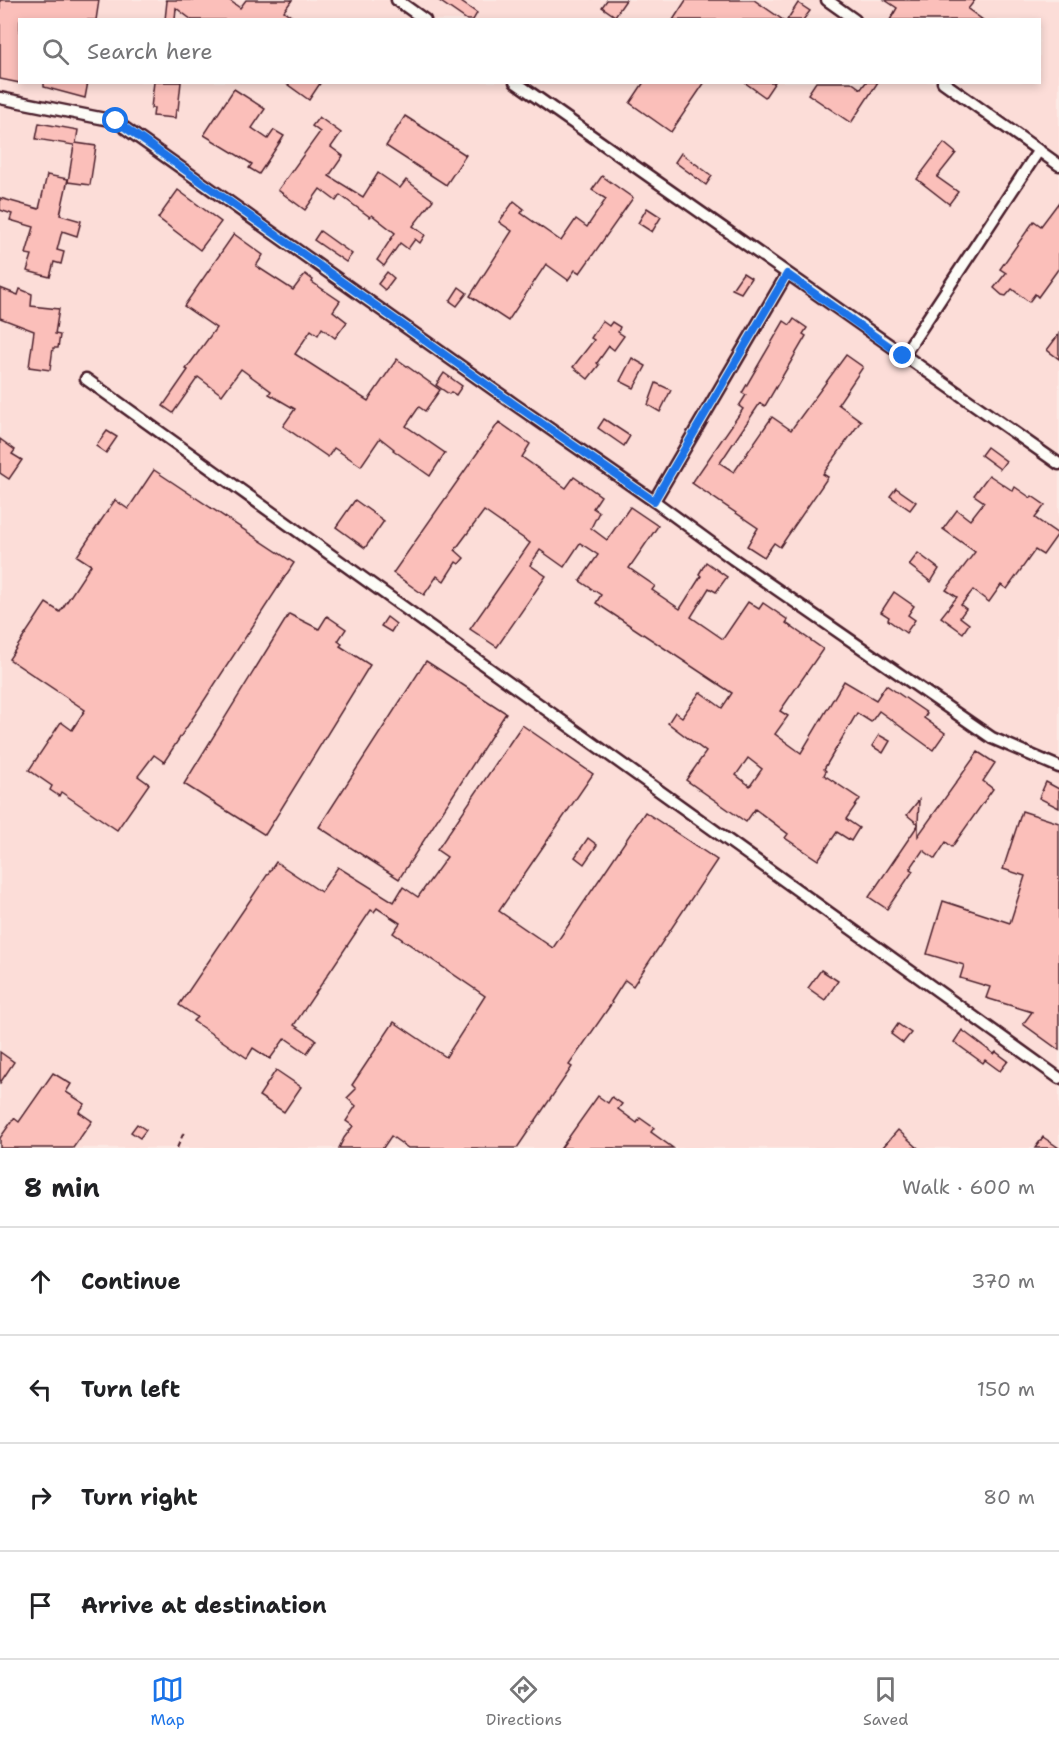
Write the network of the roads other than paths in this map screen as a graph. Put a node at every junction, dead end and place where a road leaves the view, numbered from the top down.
1 (397, 0) edge
2 (828, 0) edge
3 (422, 18) edge
4 (852, 18) edge
5 (517, 84) edge
6 (947, 84) edge
7 (0, 98) edge
8 (1039, 150) junction
9 (1059, 165) edge
10 (787, 274) junction
11 (903, 356) junction
12 (86, 379) dead end
13 (1059, 465) edge
14 (654, 501) junction
15 (1059, 767) edge
16 (1059, 1078) edge

1 - 3 street
2 - 4 street
5 - 10 street
6 - 8 street
7 - 14 street
8 - 9 street
8 - 11 street
10 - 11 street
10 - 14 street
11 - 13 street
12 - 16 street
14 - 15 street

